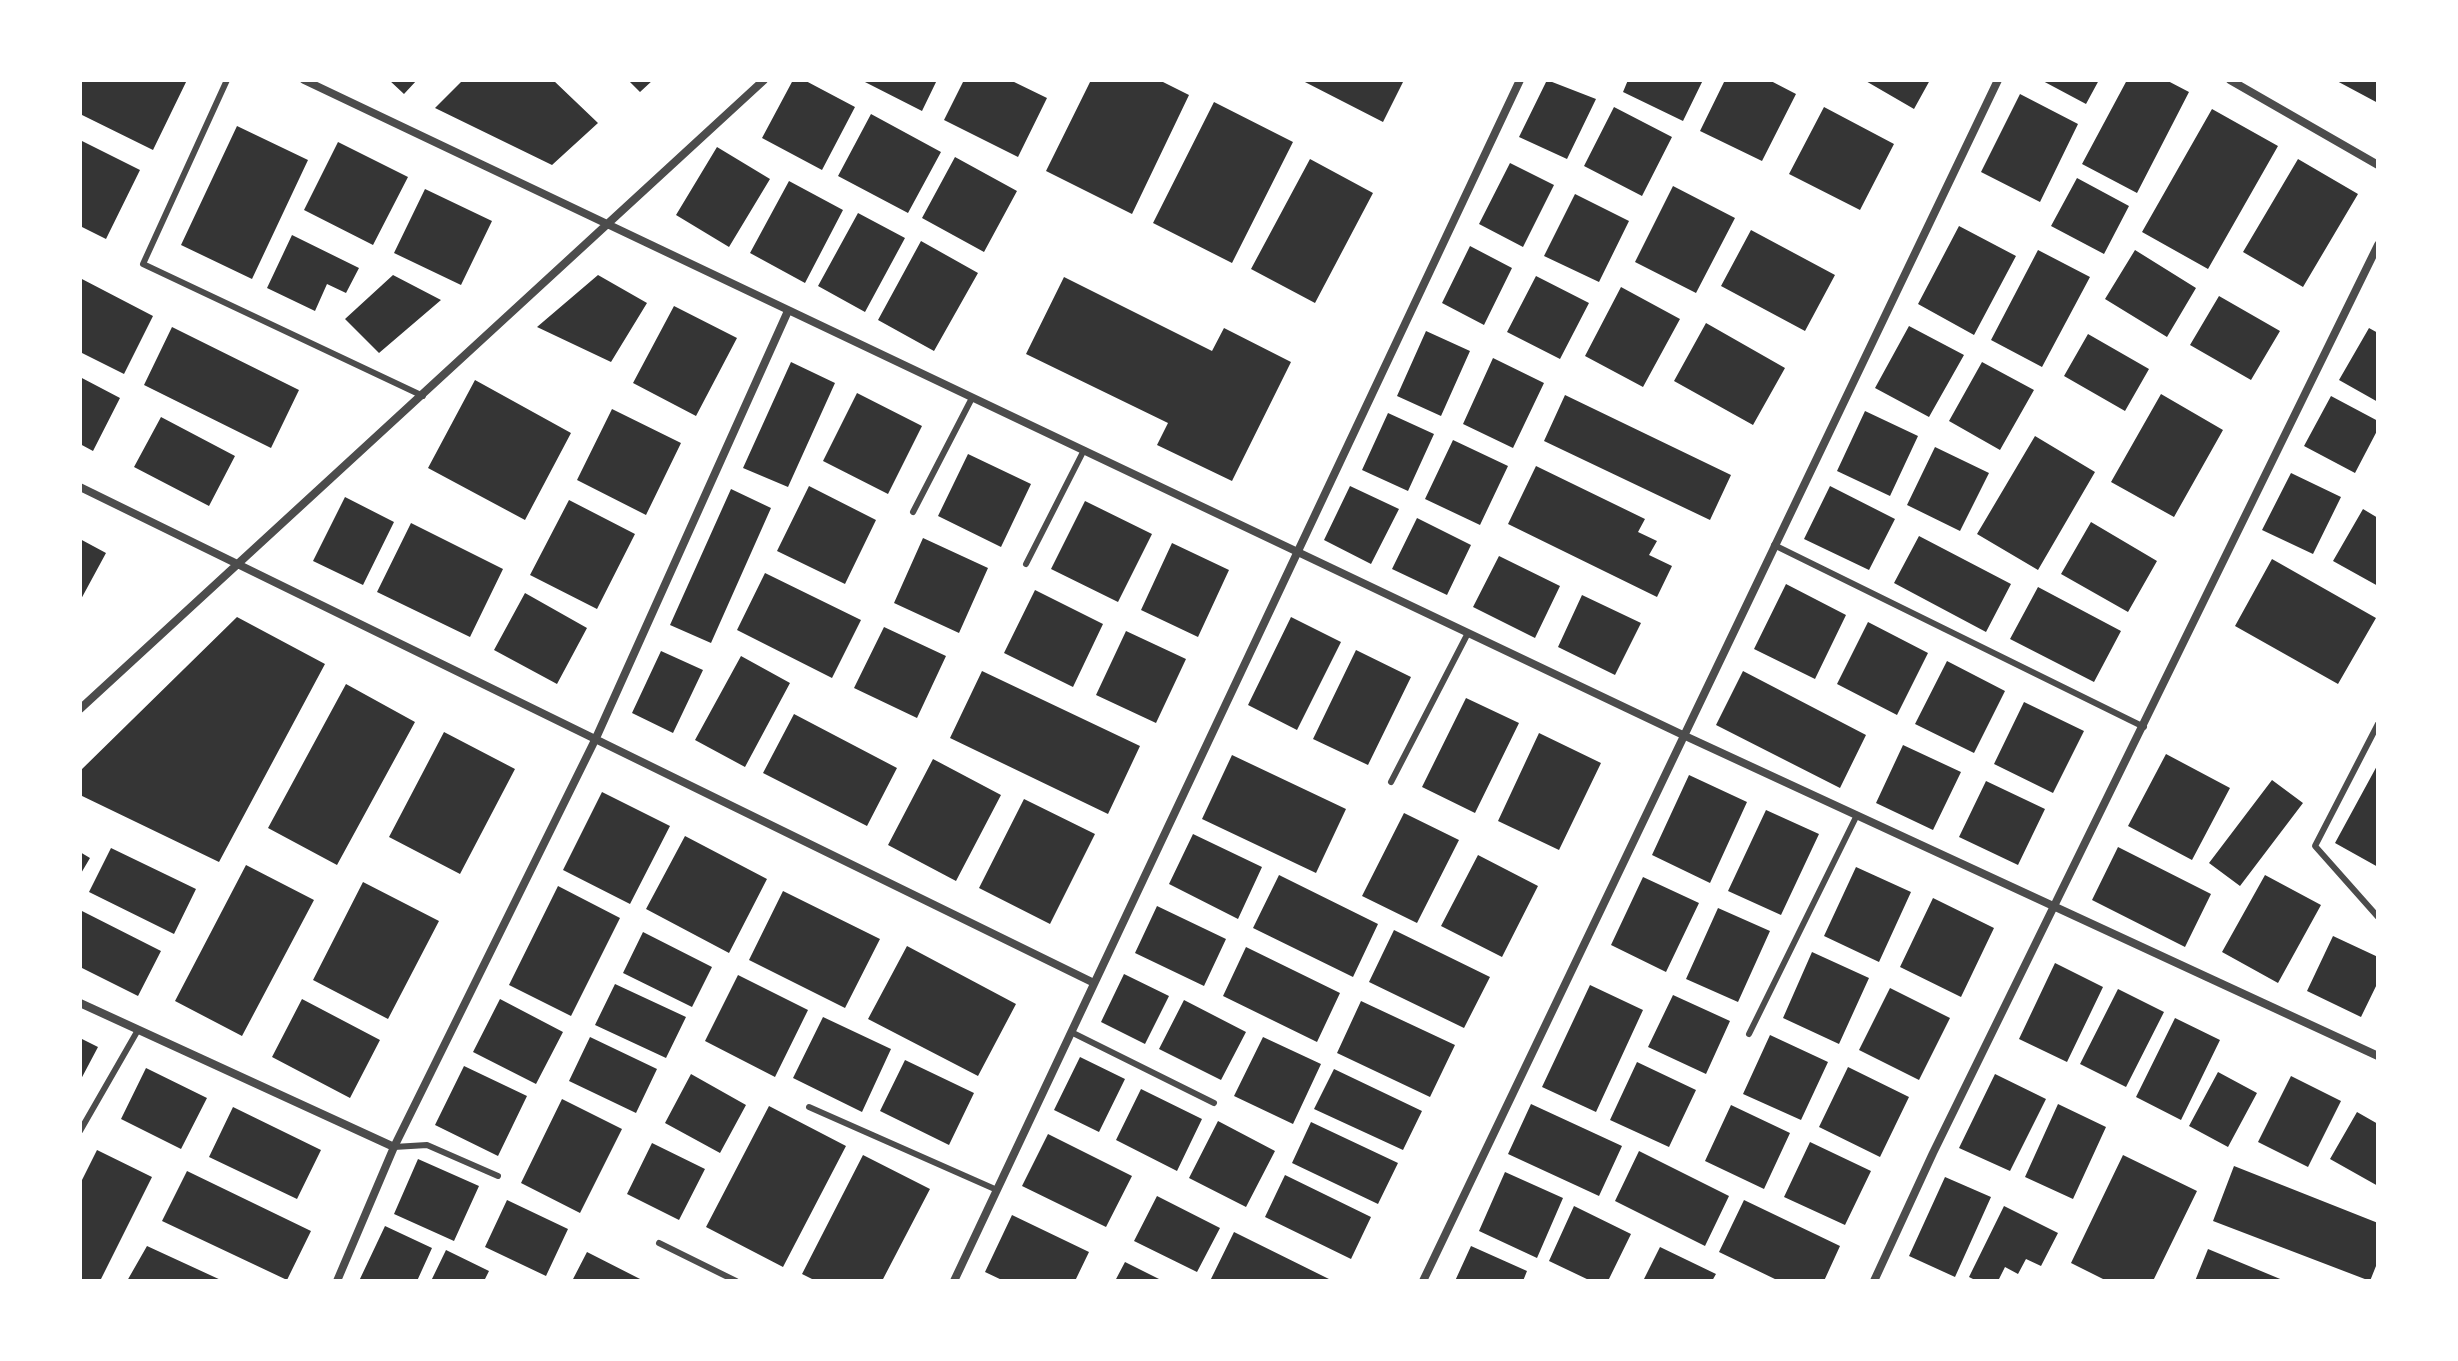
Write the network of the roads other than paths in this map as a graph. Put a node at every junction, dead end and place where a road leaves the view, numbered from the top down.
1 (227, 80) edge
2 (304, 80) edge
3 (764, 80) edge
4 (1520, 80) edge
5 (1998, 80) edge
6 (2230, 80) edge
7 (2378, 165) edge
8 (610, 225) junction
9 (2378, 245) edge
10 (788, 311) junction
11 (423, 396) junction
12 (972, 398) junction
13 (1084, 450) junction
14 (80, 487) edge
15 (913, 512) dead end
16 (1774, 545) junction
17 (1297, 552) junction
18 (240, 563) junction
19 (1026, 564) dead end
20 (1468, 633) junction
21 (80, 709) edge
22 (2378, 724) edge
23 (2144, 727) junction
24 (1683, 735) junction
25 (596, 738) junction
26 (1391, 782) dead end
27 (1857, 815) junction
28 (2056, 907) junction
29 (2378, 917) edge
30 (1094, 983) junction
31 (80, 1003) edge
32 (138, 1030) junction
33 (1071, 1032) junction
34 (1749, 1034) dead end
35 (2378, 1056) edge
36 (1214, 1103) dead end
37 (809, 1107) dead end
38 (80, 1131) edge
39 (394, 1147) junction
40 (498, 1176) dead end
41 (997, 1190) junction
42 (659, 1243) dead end
43 (337, 1281) edge
44 (736, 1281) edge
45 (954, 1281) edge
46 (1423, 1281) edge
47 (1874, 1281) edge

1 - 11 lane
2 - 8 street
3 - 8 street
4 - 17 street
5 - 16 street
6 - 7 street
8 - 10 street
8 - 11 street
9 - 23 street
10 - 12 street
10 - 25 street
11 - 18 street
12 - 13 street
12 - 15 lane
13 - 17 street
13 - 19 lane
14 - 18 street
16 - 23 lane
16 - 24 street
17 - 20 street
17 - 30 street
18 - 21 street
18 - 25 street
20 - 24 street
20 - 26 lane
22 - 29 lane
23 - 28 street
24 - 27 street
24 - 46 street
25 - 30 street
25 - 39 street
27 - 28 street
27 - 34 lane
28 - 35 street
28 - 47 street
30 - 33 street
31 - 32 street
32 - 38 lane
32 - 39 street
33 - 36 lane
33 - 41 street
37 - 41 lane
39 - 40 lane
39 - 43 street
41 - 45 street
42 - 44 lane

